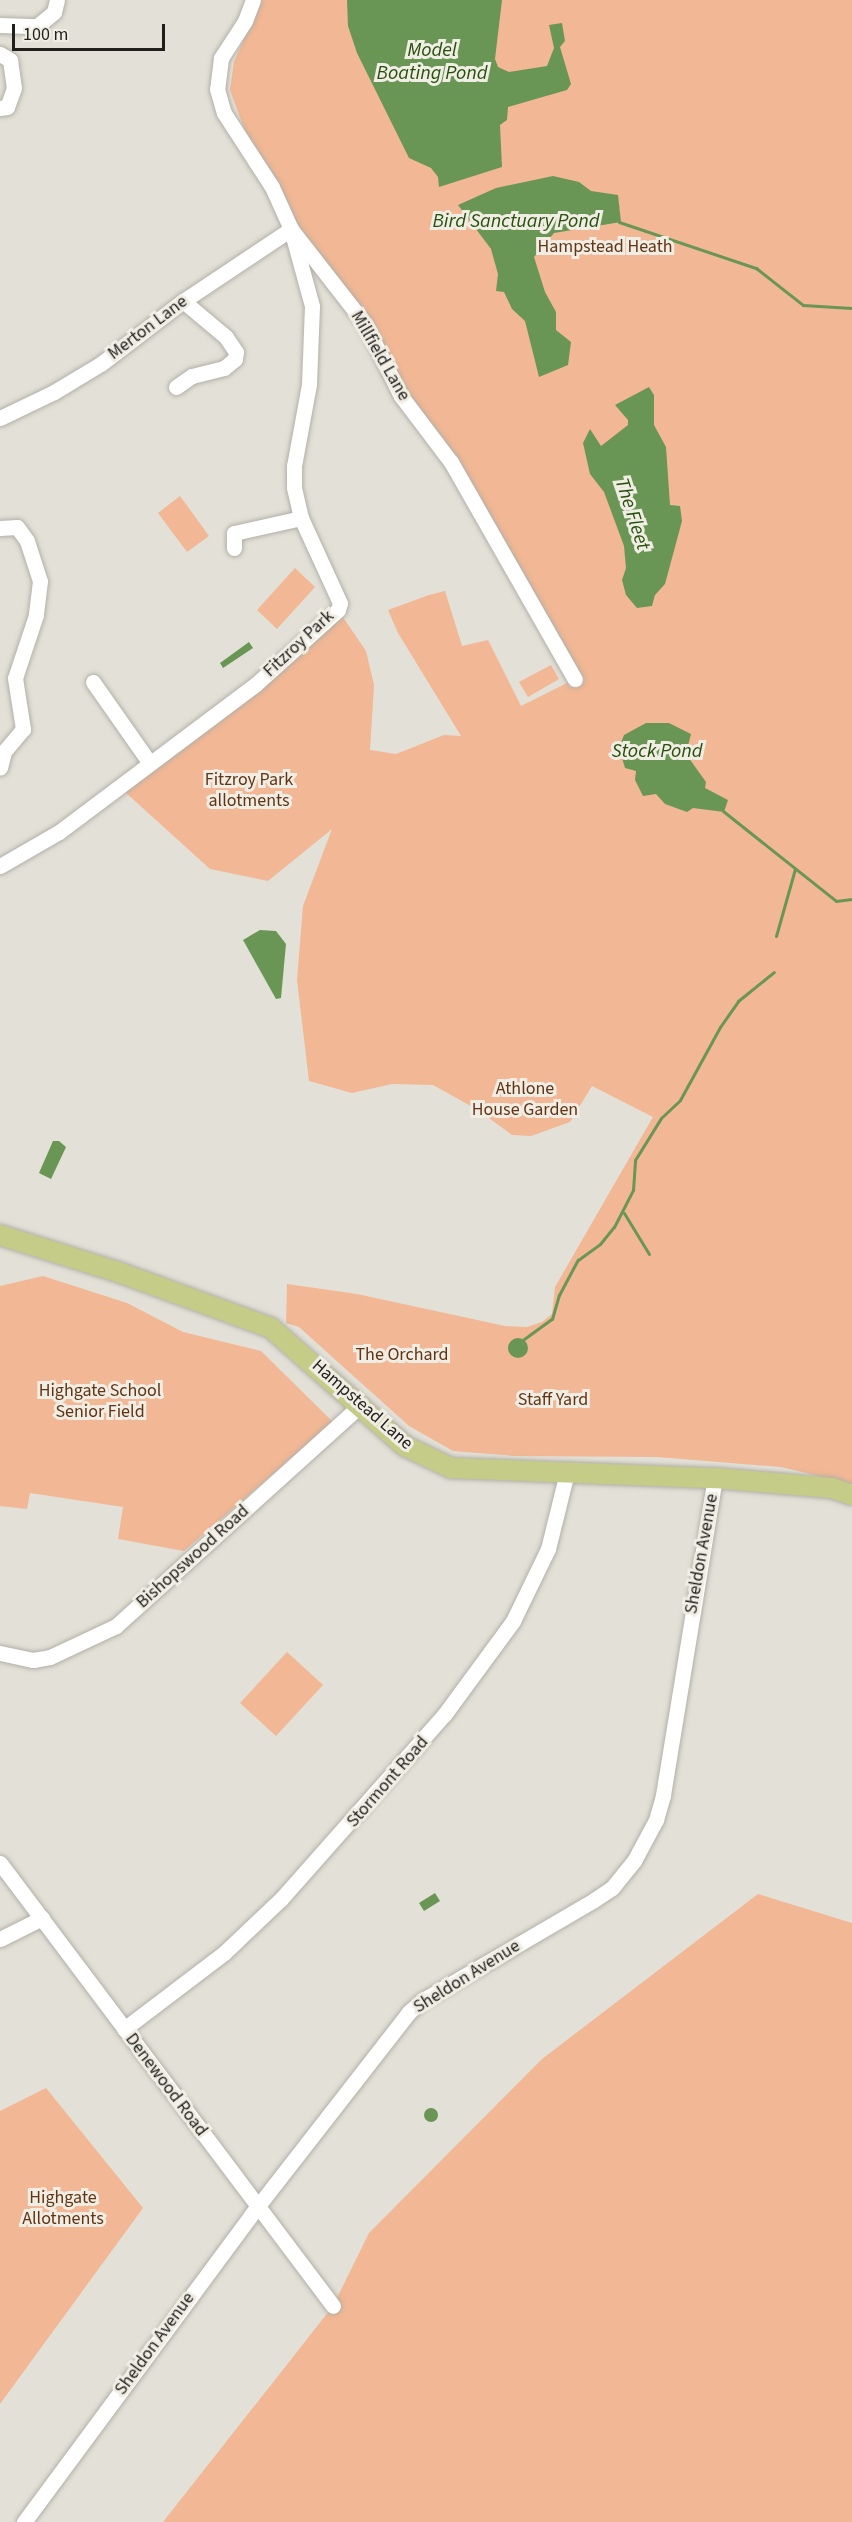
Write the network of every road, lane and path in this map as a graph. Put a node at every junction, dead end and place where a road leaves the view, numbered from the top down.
1 (57, 0) edge
2 (253, 0) edge
3 (0, 25) edge
4 (0, 54) edge
5 (0, 108) edge
6 (291, 230) junction
7 (183, 301) junction
8 (176, 387) dead end
9 (0, 418) edge
10 (301, 518) junction
11 (0, 528) edge
12 (234, 548) dead end
13 (575, 679) dead end
14 (93, 682) dead end
15 (149, 762) junction
16 (0, 768) edge
17 (0, 867) edge
18 (0, 1235) edge
19 (362, 1404) junction
20 (567, 1473) junction
21 (715, 1478) junction
22 (852, 1495) edge
23 (0, 1653) edge
24 (0, 1863) edge
25 (42, 1918) junction
26 (0, 1939) edge
27 (124, 2029) junction
28 (258, 2206) junction
29 (333, 2306) dead end
30 (24, 2522) edge

1 - 3 street
2 - 6 street, Millfield Lane
4 - 5 street
6 - 7 street, Merton Lane
6 - 10 street, Fitzroy Park
6 - 13 street, Millfield Lane
7 - 8 street
7 - 9 street, Merton Lane
10 - 12 street
10 - 15 street, Fitzroy Park
11 - 16 street
14 - 15 street
15 - 17 street, Fitzroy Park
18 - 19 main road, Hampstead Lane
19 - 20 main road, Hampstead Lane
19 - 23 street, Bishopswood Road
20 - 21 main road, Hampstead Lane
20 - 27 street, Stormont Road
21 - 22 main road, Hampstead Lane
21 - 28 street, Sheldon Avenue
24 - 25 street, Denewood Road
25 - 26 street
25 - 27 street, Denewood Road
27 - 28 street, Denewood Road
28 - 29 street, Denewood Road
28 - 30 street, Sheldon Avenue

